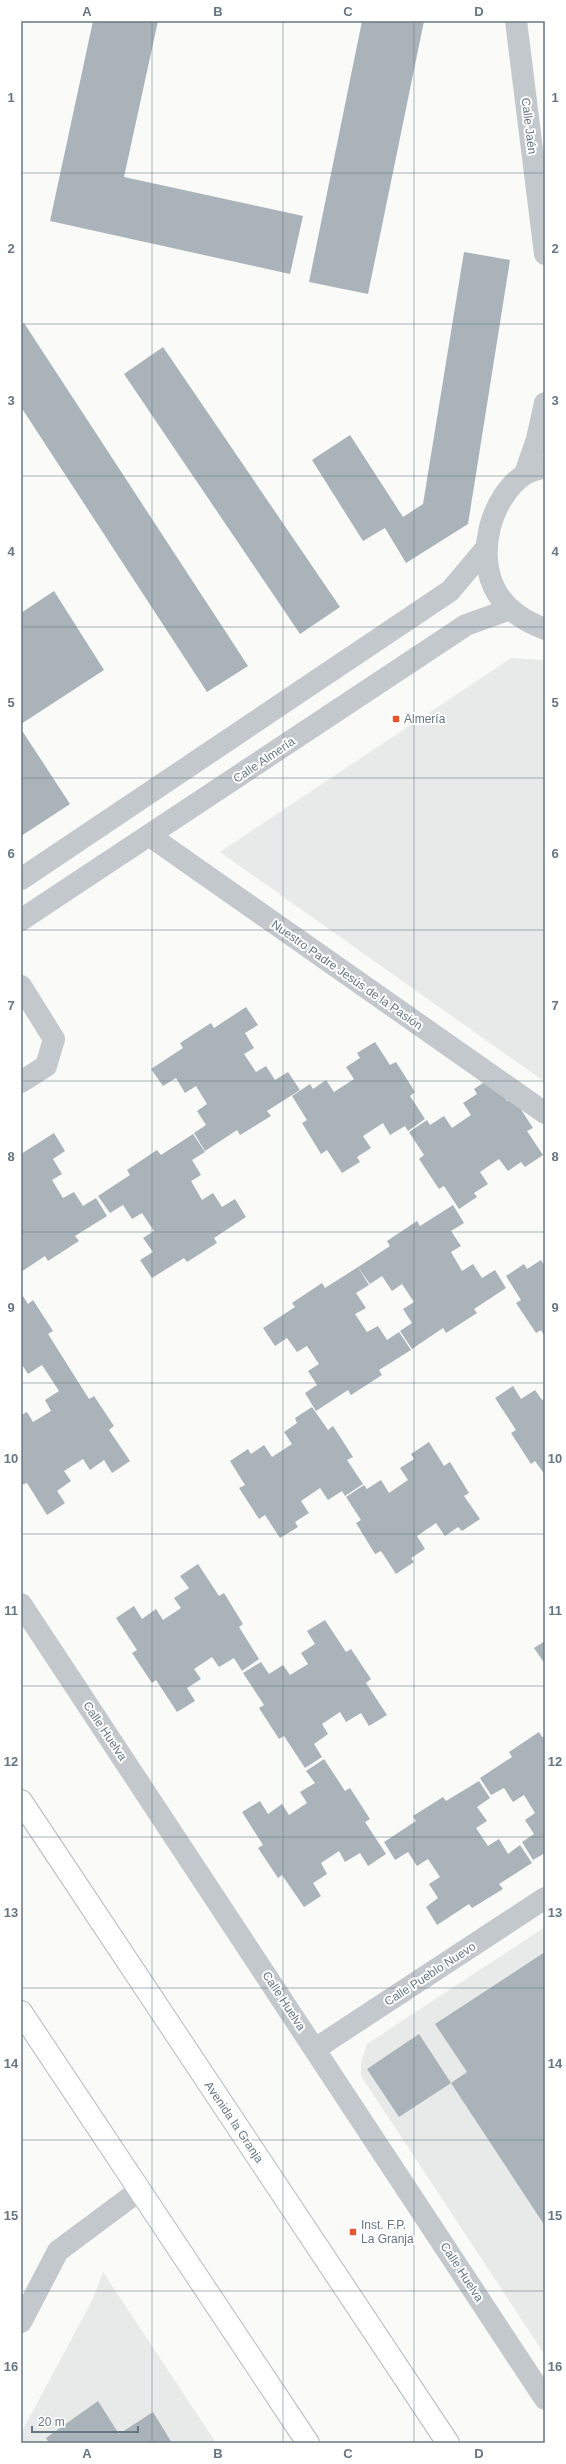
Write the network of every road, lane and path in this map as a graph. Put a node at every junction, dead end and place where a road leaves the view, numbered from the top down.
1 (516, 21) edge
2 (545, 254) edge
3 (545, 403) edge
4 (535, 471) edge
5 (487, 547) junction
6 (510, 609) junction
7 (545, 629) edge
8 (150, 836) junction
9 (21, 879) edge
10 (21, 920) edge
11 (21, 986) edge
12 (27, 1010) edge
13 (21, 1082) edge
14 (545, 1113) edge
15 (21, 1604) edge
16 (21, 1800) edge
17 (545, 1898) edge
18 (21, 2012) edge
19 (315, 2049) junction
20 (140, 2190) junction
21 (21, 2322) edge
22 (545, 2399) edge
23 (308, 2443) edge
24 (448, 2443) edge

1 - 2 street, Calle Jaén
3 - 4 street
4 - 5 street
5 - 6 street
5 - 9 street
6 - 7 street
6 - 8 street, Calle Almería
8 - 10 street, Calle Almería
8 - 14 street, Nuestro Padre Jesús de la Pasión
11 - 12 street
12 - 13 street
15 - 19 street, Calle Huelva
16 - 24 main road, Avenida la Granja
17 - 19 street, Calle Pueblo Nuevo
18 - 20 main road
19 - 22 street, Calle Huelva
20 - 21 street
20 - 23 main road

